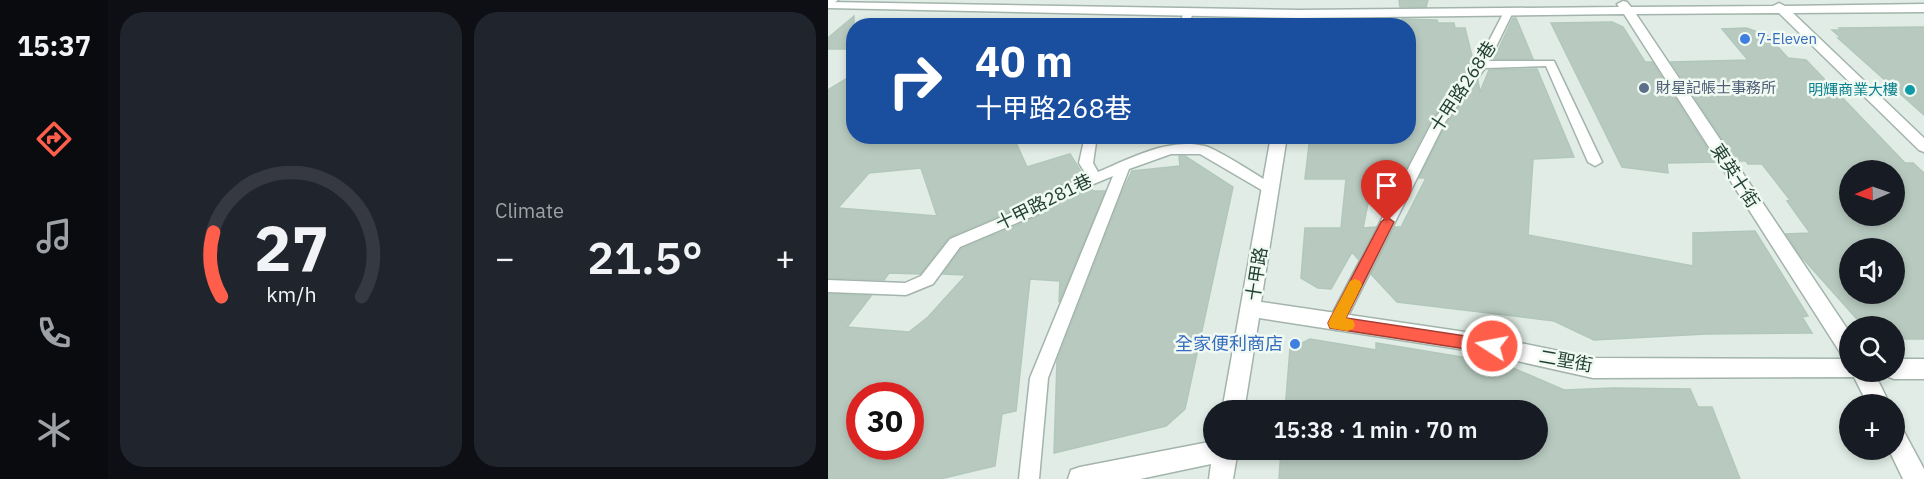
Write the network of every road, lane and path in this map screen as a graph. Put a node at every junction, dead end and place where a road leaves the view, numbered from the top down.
1 (833, 0) edge
2 (1301, 0) edge
3 (1469, 0) edge
4 (828, 4) edge
5 (1624, 5) edge
6 (1777, 5) edge
7 (1924, 8) edge
8 (1473, 12) junction
9 (1508, 12) junction
10 (1188, 13) junction
11 (1186, 18) edge
12 (1267, 18) edge
13 (1298, 18) edge
14 (1342, 18) edge
15 (1482, 65) junction
16 (1090, 144) edge
17 (1278, 144) edge
18 (1924, 147) edge
19 (1595, 162) dead end
20 (1124, 164) junction
21 (1094, 177) junction
22 (1270, 189) junction
23 (828, 286) edge
24 (1251, 309) junction
25 (1336, 323) junction
26 (1839, 334) edge
27 (1839, 369) edge
28 (1905, 369) edge
29 (1924, 369) edge
30 (1235, 400) edge
31 (1203, 455) edge
32 (1905, 458) edge
33 (1224, 460) edge
34 (1090, 478) edge
35 (1029, 479) edge
36 (1221, 479) edge
37 (1916, 479) edge

1 - 4 lane
2 - 13 street
3 - 8 street
4 - 10 street
5 - 6 street
5 - 9 street
5 - 26 street, 東英十街
6 - 7 street
6 - 18 street
8 - 9 street
8 - 14 street
9 - 15 lane, 十甲路268巷
10 - 11 lane
10 - 12 street
15 - 19 lane
15 - 25 lane, 十甲路268巷
16 - 21 lane
17 - 22 street, 十甲路
20 - 21 lane, 十甲路281巷
20 - 22 lane, 十甲路281巷
20 - 35 lane
21 - 23 lane, 十甲路281巷
22 - 24 street, 十甲路
24 - 25 street, 二聖街
24 - 30 street, 十甲路
25 - 27 street, 二聖街
28 - 29 street
31 - 34 street
32 - 37 street
33 - 36 street

